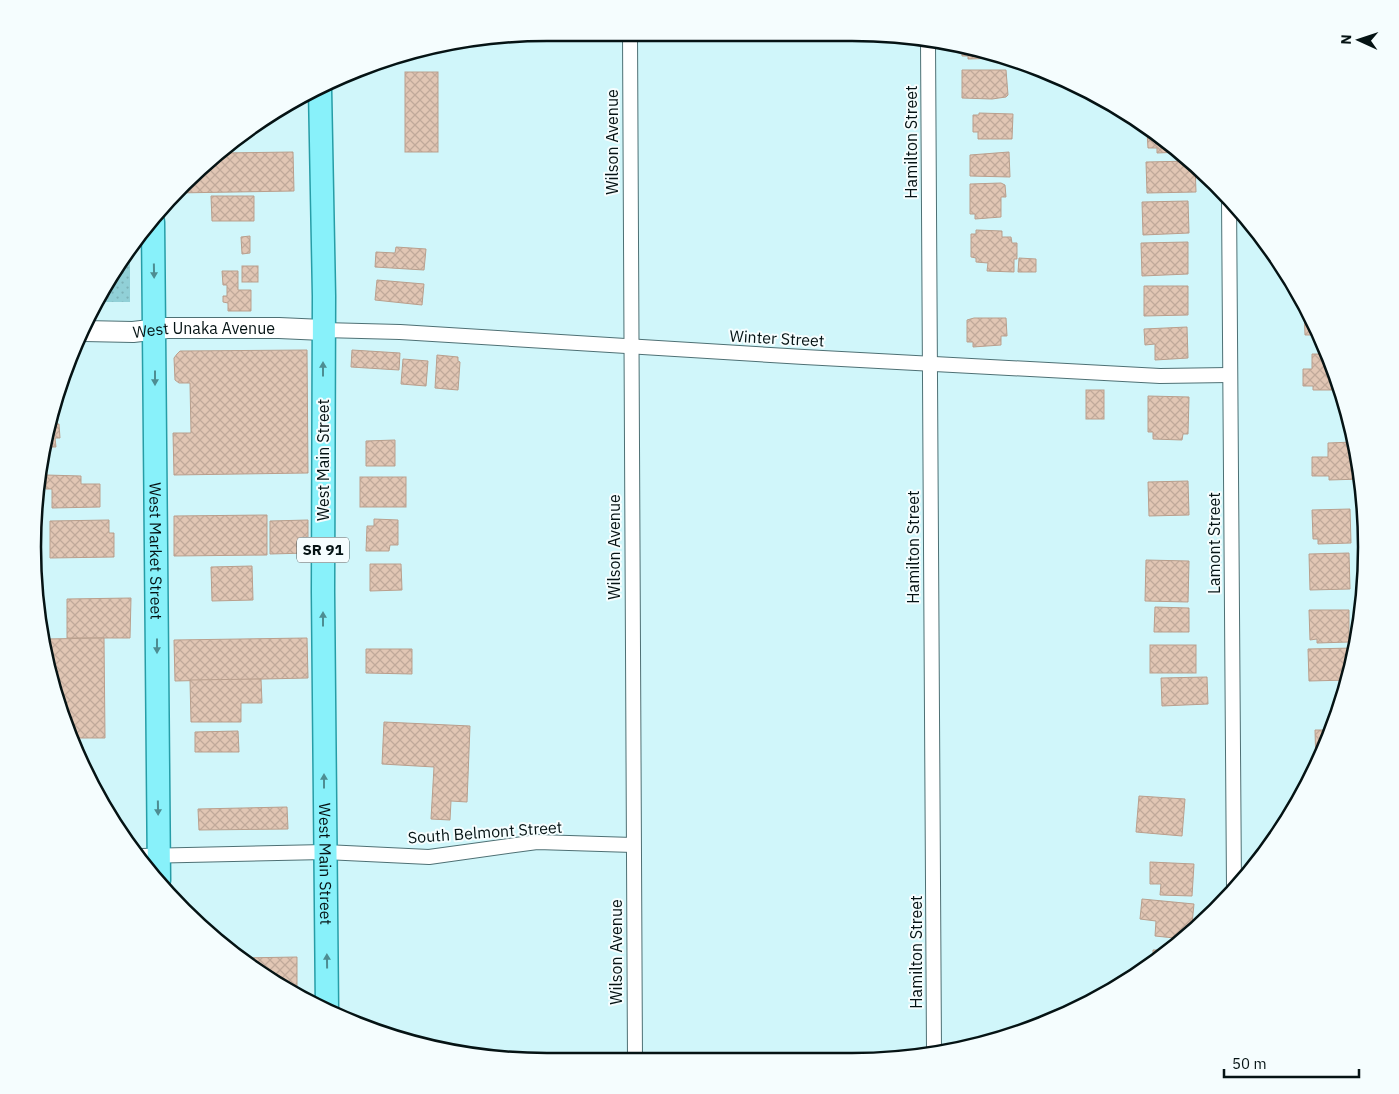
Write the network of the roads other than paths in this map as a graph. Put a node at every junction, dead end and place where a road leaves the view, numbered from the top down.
1 (630, 41) edge
2 (928, 48) edge
3 (320, 95) edge
4 (1229, 211) edge
5 (153, 231) edge
6 (154, 330) junction
7 (324, 330) junction
8 (89, 331) edge
9 (630, 346) junction
10 (930, 363) junction
11 (1229, 375) junction
12 (633, 845) junction
13 (325, 852) junction
14 (150, 856) edge
15 (1234, 878) edge
16 (327, 1003) edge
17 (934, 1046) edge
18 (634, 1053) edge

1 - 9 street, Wilson Avenue
2 - 10 street, Hamilton Street
3 - 7 main road, West Main Street / SR 91
4 - 11 street, Lamont Street
5 -> 6 main road, West Market Street
6 - 7 main road, West Unaka Avenue
6 - 8 main road, West Unaka Avenue
6 -> 14 main road, West Market Street
7 - 9 street, Winter Street
13 -> 7 main road, West Main Street / SR 91
9 - 10 street, Winter Street
9 - 12 street, Wilson Avenue
10 - 11 street, Winter Street
10 - 17 street, Hamilton Street
11 - 15 street, Lamont Street
12 - 13 street, South Belmont Street
12 - 18 street, Wilson Avenue
13 - 14 street, South Belmont Street
16 -> 13 main road, West Main Street / SR 91

